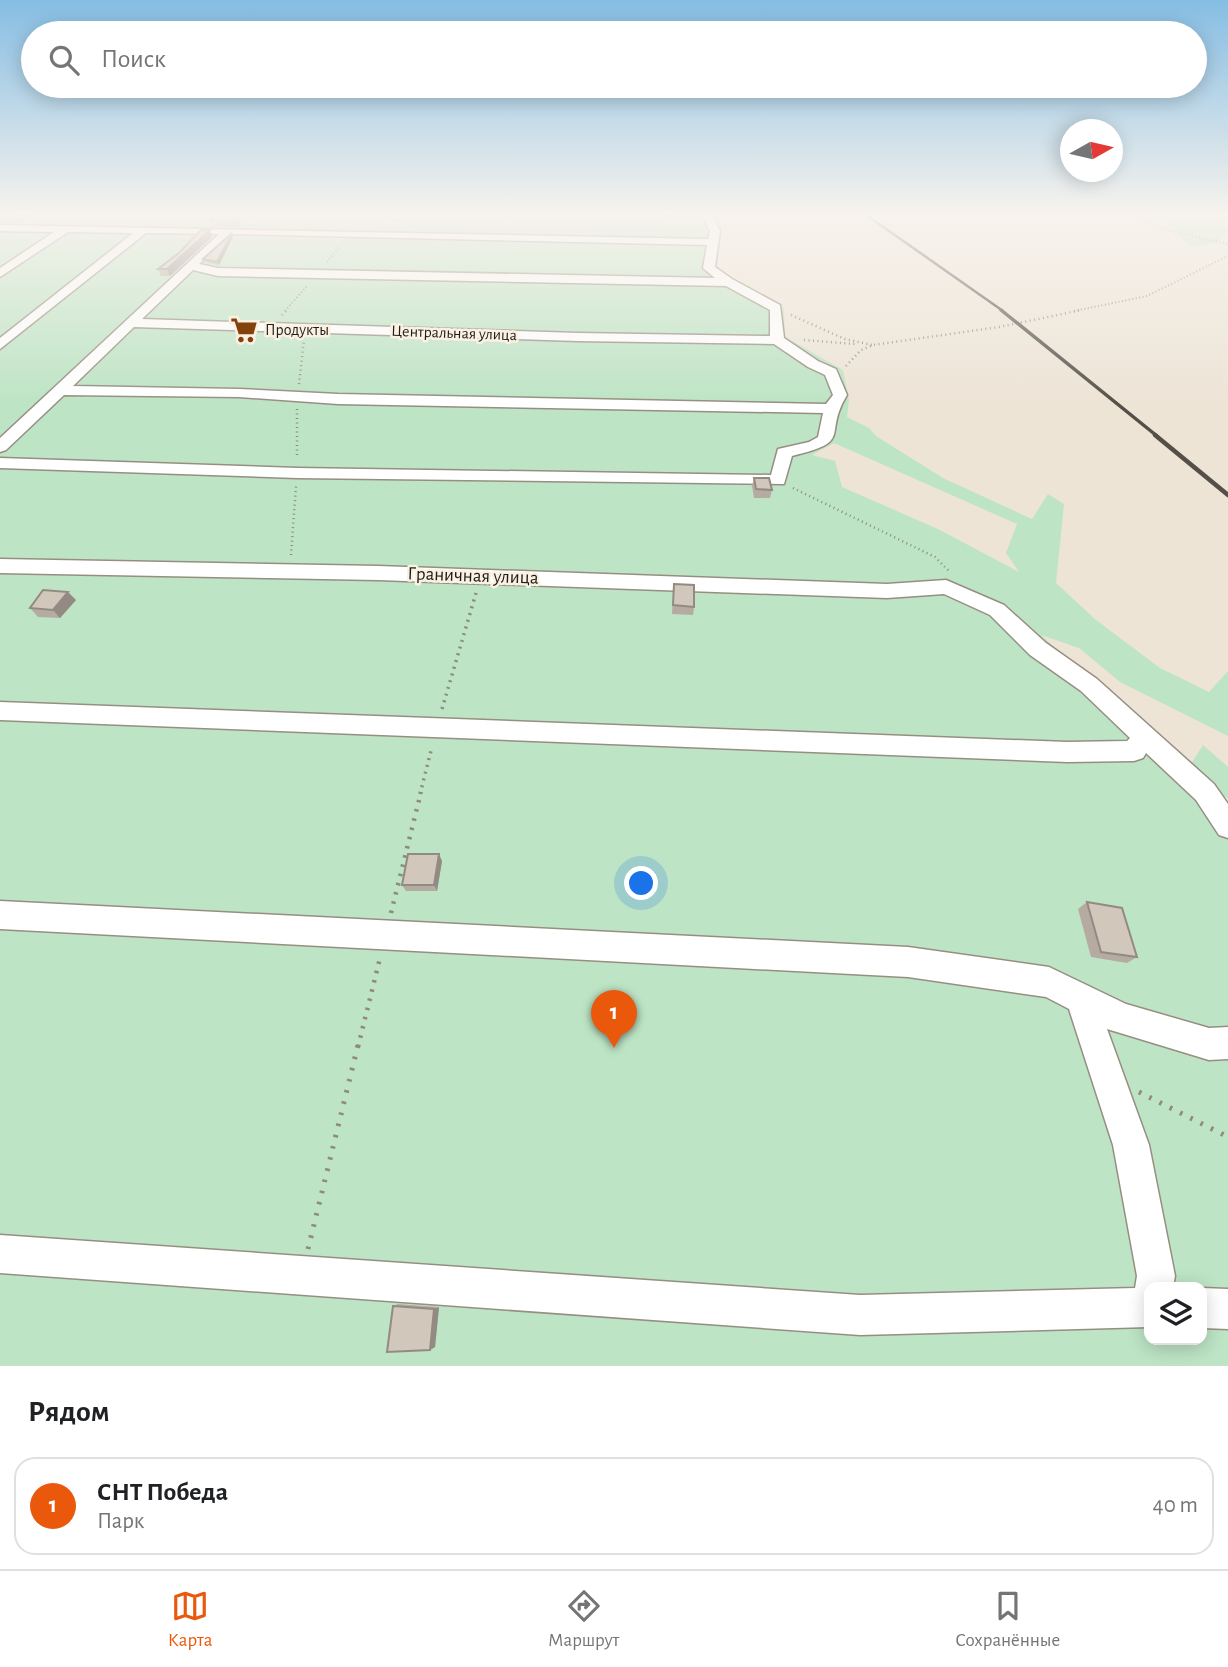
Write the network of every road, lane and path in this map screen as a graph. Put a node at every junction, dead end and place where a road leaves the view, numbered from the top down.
1 (86, 276) edge
2 (181, 276) edge
3 (316, 276) edge
4 (407, 276) edge
5 (720, 276) edge
6 (1188, 276) edge
7 (728, 282) junction
8 (776, 308) junction
9 (130, 324) junction
10 (272, 327) junction
11 (777, 340) junction
12 (861, 344) junction
13 (0, 345) edge
14 (873, 345) junction
15 (831, 372) junction
16 (60, 390) junction
17 (831, 409) junction
18 (0, 447) edge
19 (0, 463) edge
20 (297, 473) junction
21 (778, 480) junction
22 (0, 566) edge
23 (290, 571) junction
24 (946, 587) junction
25 (0, 711) edge
26 (1143, 737) junction
27 (1228, 827) edge
28 (0, 915) edge
29 (1082, 999) junction
30 (1228, 1043) edge
31 (1108, 1076) junction
32 (1228, 1137) edge
33 (0, 1254) edge
34 (1155, 1282) edge
35 (1144, 1307) edge
36 (1207, 1308) edge
37 (1228, 1309) edge

1 - 13 street
2 - 9 street
3 - 10 path
4 - 7 street
5 - 7 street
6 - 14 path
7 - 8 street
8 - 11 street
8 - 12 path
9 - 10 street, Центральная улица
9 - 16 street
10 - 11 street, Центральная улица
11 - 12 path
11 - 15 street
12 - 14 path
14 - 15 path
15 - 17 street
16 - 17 lane
16 - 18 street
17 - 21 lane
19 - 20 street
20 - 21 street
20 - 23 path
21 - 24 path
22 - 23 street, Граничная улица
23 - 24 street, Граничная улица
24 - 26 street
25 - 26 street
26 - 27 street
28 - 29 street
29 - 30 street
29 - 31 street
31 - 32 path
31 - 34 street
33 - 35 street
36 - 37 lane

